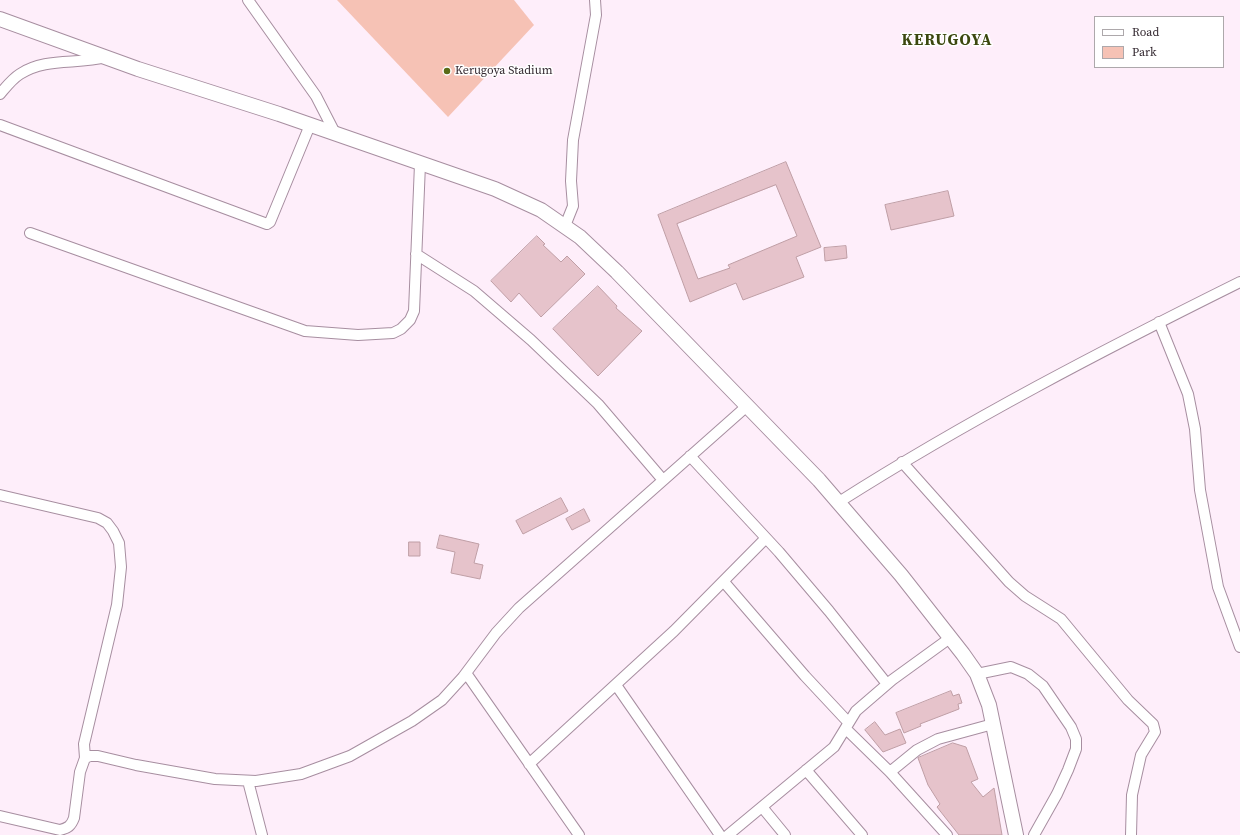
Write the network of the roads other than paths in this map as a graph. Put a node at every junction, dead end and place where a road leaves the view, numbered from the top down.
1 (248, 0) edge
2 (595, 0) edge
3 (0, 19) edge
4 (106, 57) junction
5 (0, 94) edge
6 (0, 125) edge
7 (310, 125) junction
8 (336, 135) junction
9 (420, 164) junction
10 (565, 226) junction
11 (30, 232) dead end
12 (416, 254) junction
13 (1240, 282) edge
14 (1159, 322) junction
15 (747, 406) junction
16 (690, 456) junction
17 (902, 462) junction
18 (663, 480) junction
19 (0, 494) edge
20 (839, 502) junction
21 (766, 538) junction
22 (724, 582) junction
23 (950, 638) junction
24 (1240, 647) edge
25 (466, 673) junction
26 (977, 674) junction
27 (887, 684) junction
28 (616, 685) junction
29 (993, 724) junction
30 (847, 725) junction
31 (85, 758) junction
32 (529, 764) junction
33 (806, 770) junction
34 (890, 772) junction
35 (248, 781) junction
36 (762, 807) junction
37 (0, 816) edge
38 (262, 835) edge
39 (579, 835) edge
40 (720, 835) edge
41 (728, 835) edge
42 (785, 835) edge
43 (862, 835) edge
44 (947, 835) edge
45 (1016, 835) edge
46 (1034, 835) edge
47 (1131, 835) edge

1 - 8 street
2 - 10 street
3 - 4 main road
4 - 5 street
4 - 7 main road
6 - 7 street
7 - 8 main road
8 - 9 main road
9 - 10 main road
9 - 12 street
10 - 15 main road
11 - 12 street
12 - 18 street
13 - 14 street
14 - 17 street
14 - 24 street
15 - 16 street
15 - 20 main road
16 - 18 street
16 - 21 street
17 - 20 street
17 - 47 street
18 - 25 street
19 - 31 street
20 - 23 main road
21 - 22 street
21 - 27 street
22 - 28 street
22 - 30 street
23 - 26 main road
23 - 27 street
25 - 32 street
25 - 35 street
26 - 29 main road
26 - 46 street
27 - 30 street
28 - 32 street
28 - 40 street
29 - 34 street
29 - 45 main road
30 - 33 street
30 - 34 street
31 - 35 street
31 - 37 street
32 - 39 street
33 - 36 street
33 - 43 street
34 - 44 street
35 - 38 street
36 - 41 street
36 - 42 street

